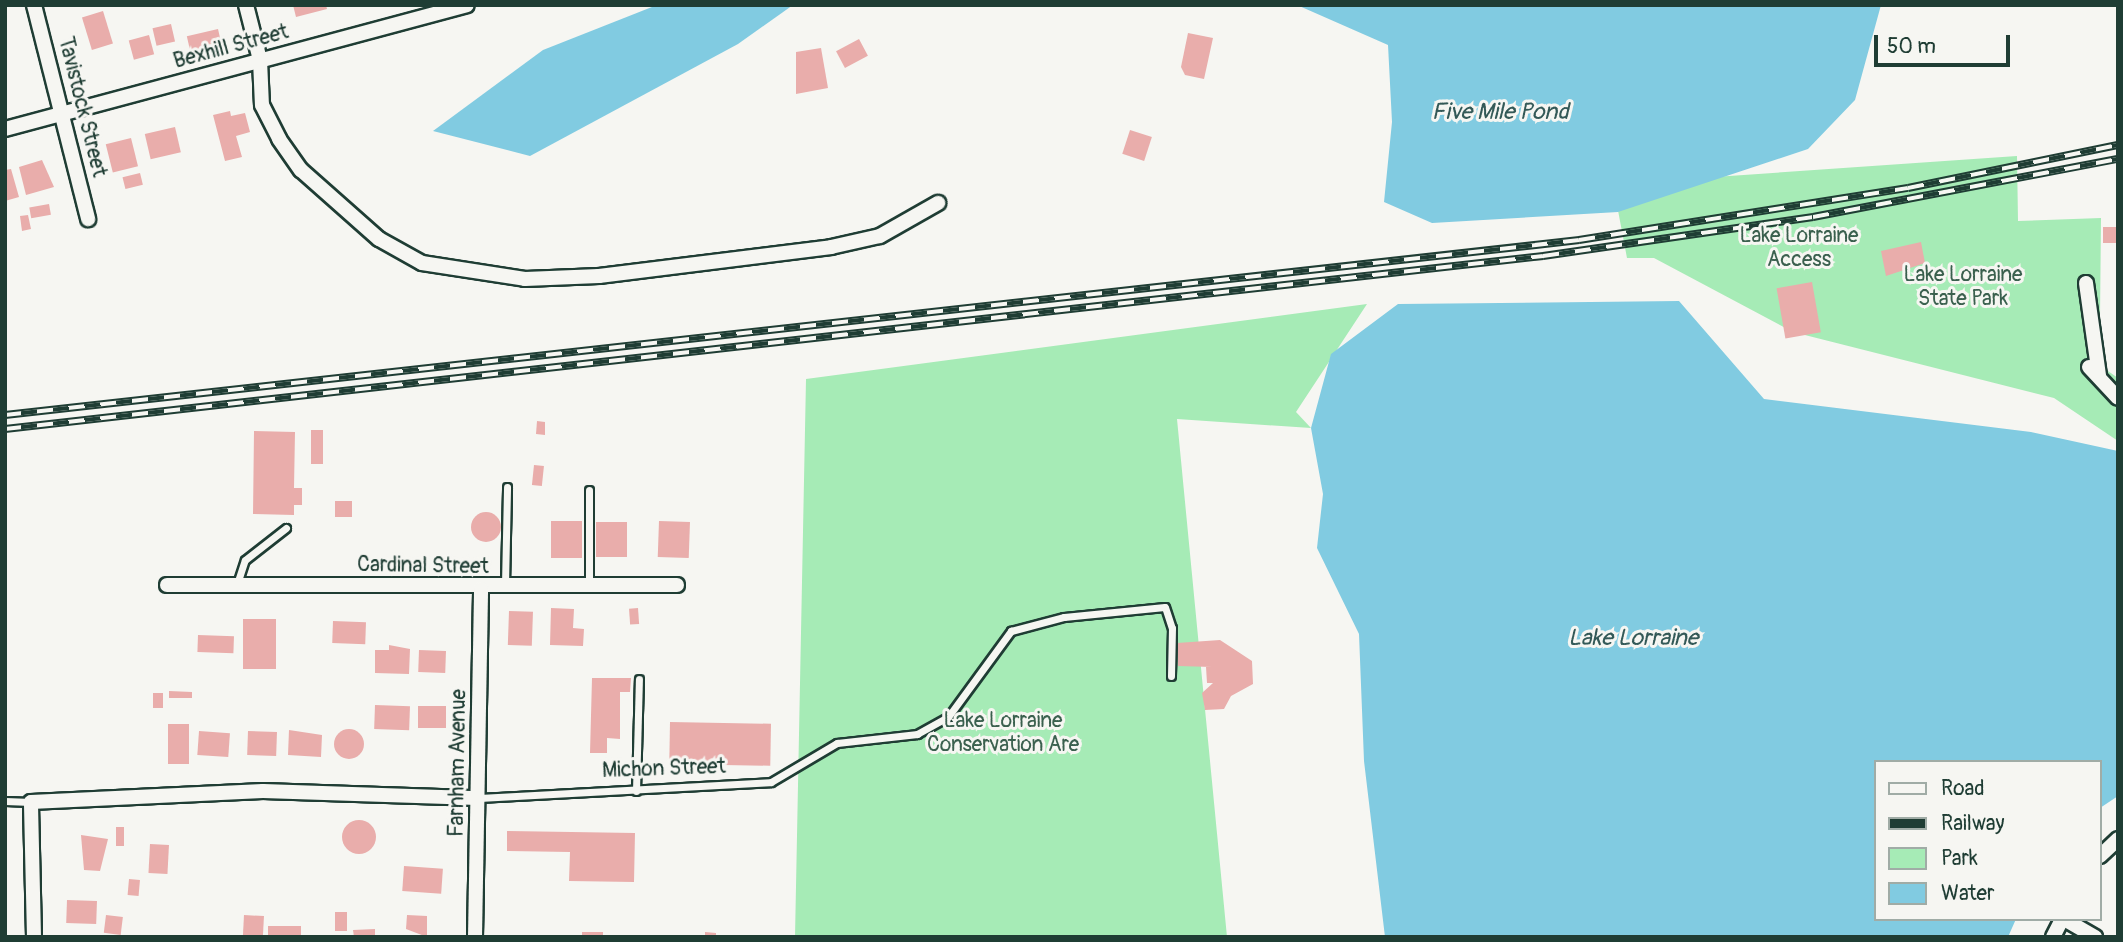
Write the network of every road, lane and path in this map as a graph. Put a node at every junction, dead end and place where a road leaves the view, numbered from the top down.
1 (34, 5) edge
2 (246, 5) edge
3 (468, 7) edge
4 (260, 60) junction
5 (62, 113) junction
6 (5, 129) edge
7 (938, 202) dead end
8 (88, 219) dead end
9 (2086, 282) dead end
10 (2118, 398) edge
11 (507, 487) dead end
12 (589, 491) dead end
13 (286, 528) dead end
14 (167, 585) dead end
15 (237, 585) junction
16 (677, 585) dead end
17 (589, 587) junction
18 (481, 589) junction
19 (505, 589) junction
20 (1171, 676) dead end
21 (639, 679) dead end
22 (636, 791) junction
23 (478, 798) junction
24 (5, 801) edge
25 (31, 802) junction
26 (2118, 839) edge
27 (2102, 854) edge
28 (2062, 921) edge
29 (2067, 921) edge
30 (34, 937) edge
31 (475, 937) edge
32 (2053, 937) edge
33 (2095, 937) edge

1 - 5 street, Tavistock Street
2 - 4 street
3 - 4 street, Bexhill Street
4 - 5 street, Bexhill Street
4 - 7 street
5 - 6 street, Bexhill Street
5 - 8 street, Tavistock Street
9 - 10 street
11 - 19 lane
12 - 17 lane
13 - 15 lane
14 - 15 street, Cardinal Street
15 - 18 street, Cardinal Street
16 - 17 street, Cardinal Street
17 - 19 street, Cardinal Street
18 - 19 street, Cardinal Street
18 - 23 street, Farnham Avenue
20 - 22 lane, Michon Street
21 - 22 lane
22 - 23 lane, Michon Street
23 - 25 street, Michon Street
23 - 31 street, Farnham Avenue
24 - 25 lane
25 - 30 street
26 - 27 street
28 - 32 street
29 - 33 street

